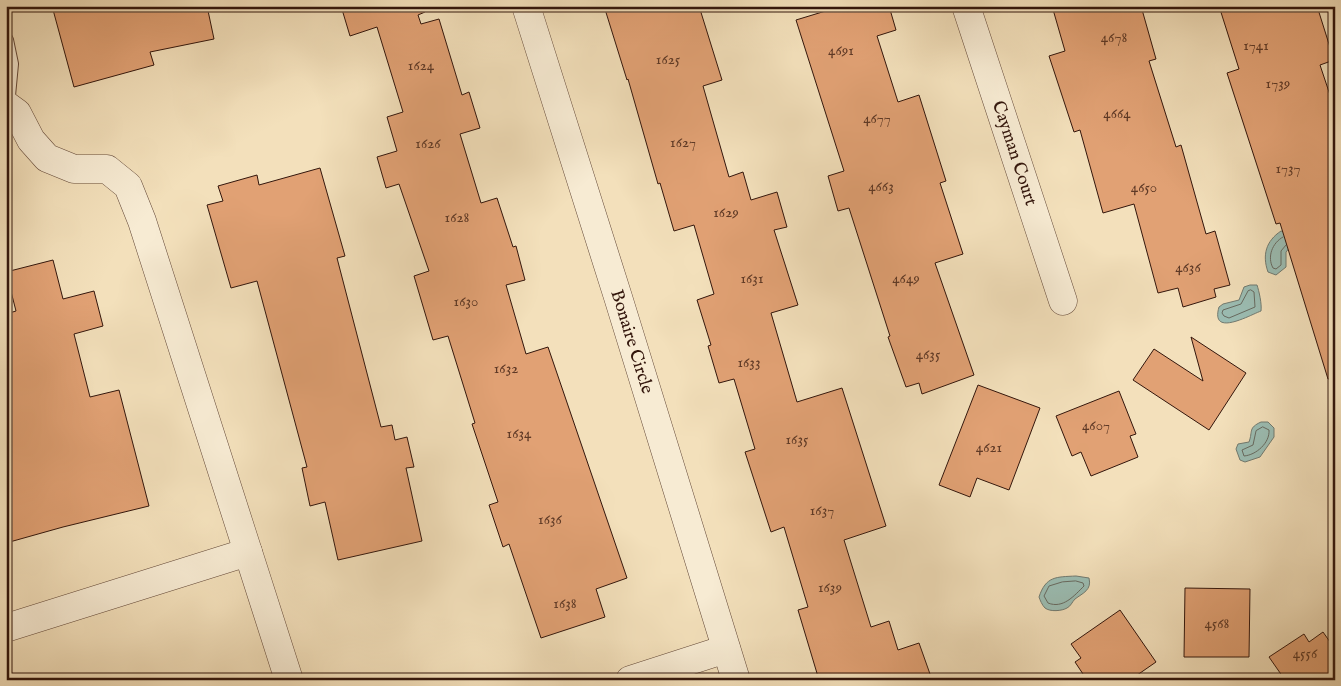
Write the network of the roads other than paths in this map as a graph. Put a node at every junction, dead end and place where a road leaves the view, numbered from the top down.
1 (526, 6) edge
2 (966, 6) edge
3 (6, 40) edge
4 (7, 105) edge
5 (1063, 301) dead end
6 (248, 552) junction
7 (6, 628) edge
8 (726, 649) junction
9 (289, 680) edge
10 (630, 680) edge
11 (736, 680) edge

1 - 8 street, Bonaire Circle
2 - 5 street, Cayman Court
3 - 4 lane
4 - 6 street
6 - 7 street
6 - 9 street
8 - 10 street
8 - 11 street, Bonaire Circle

